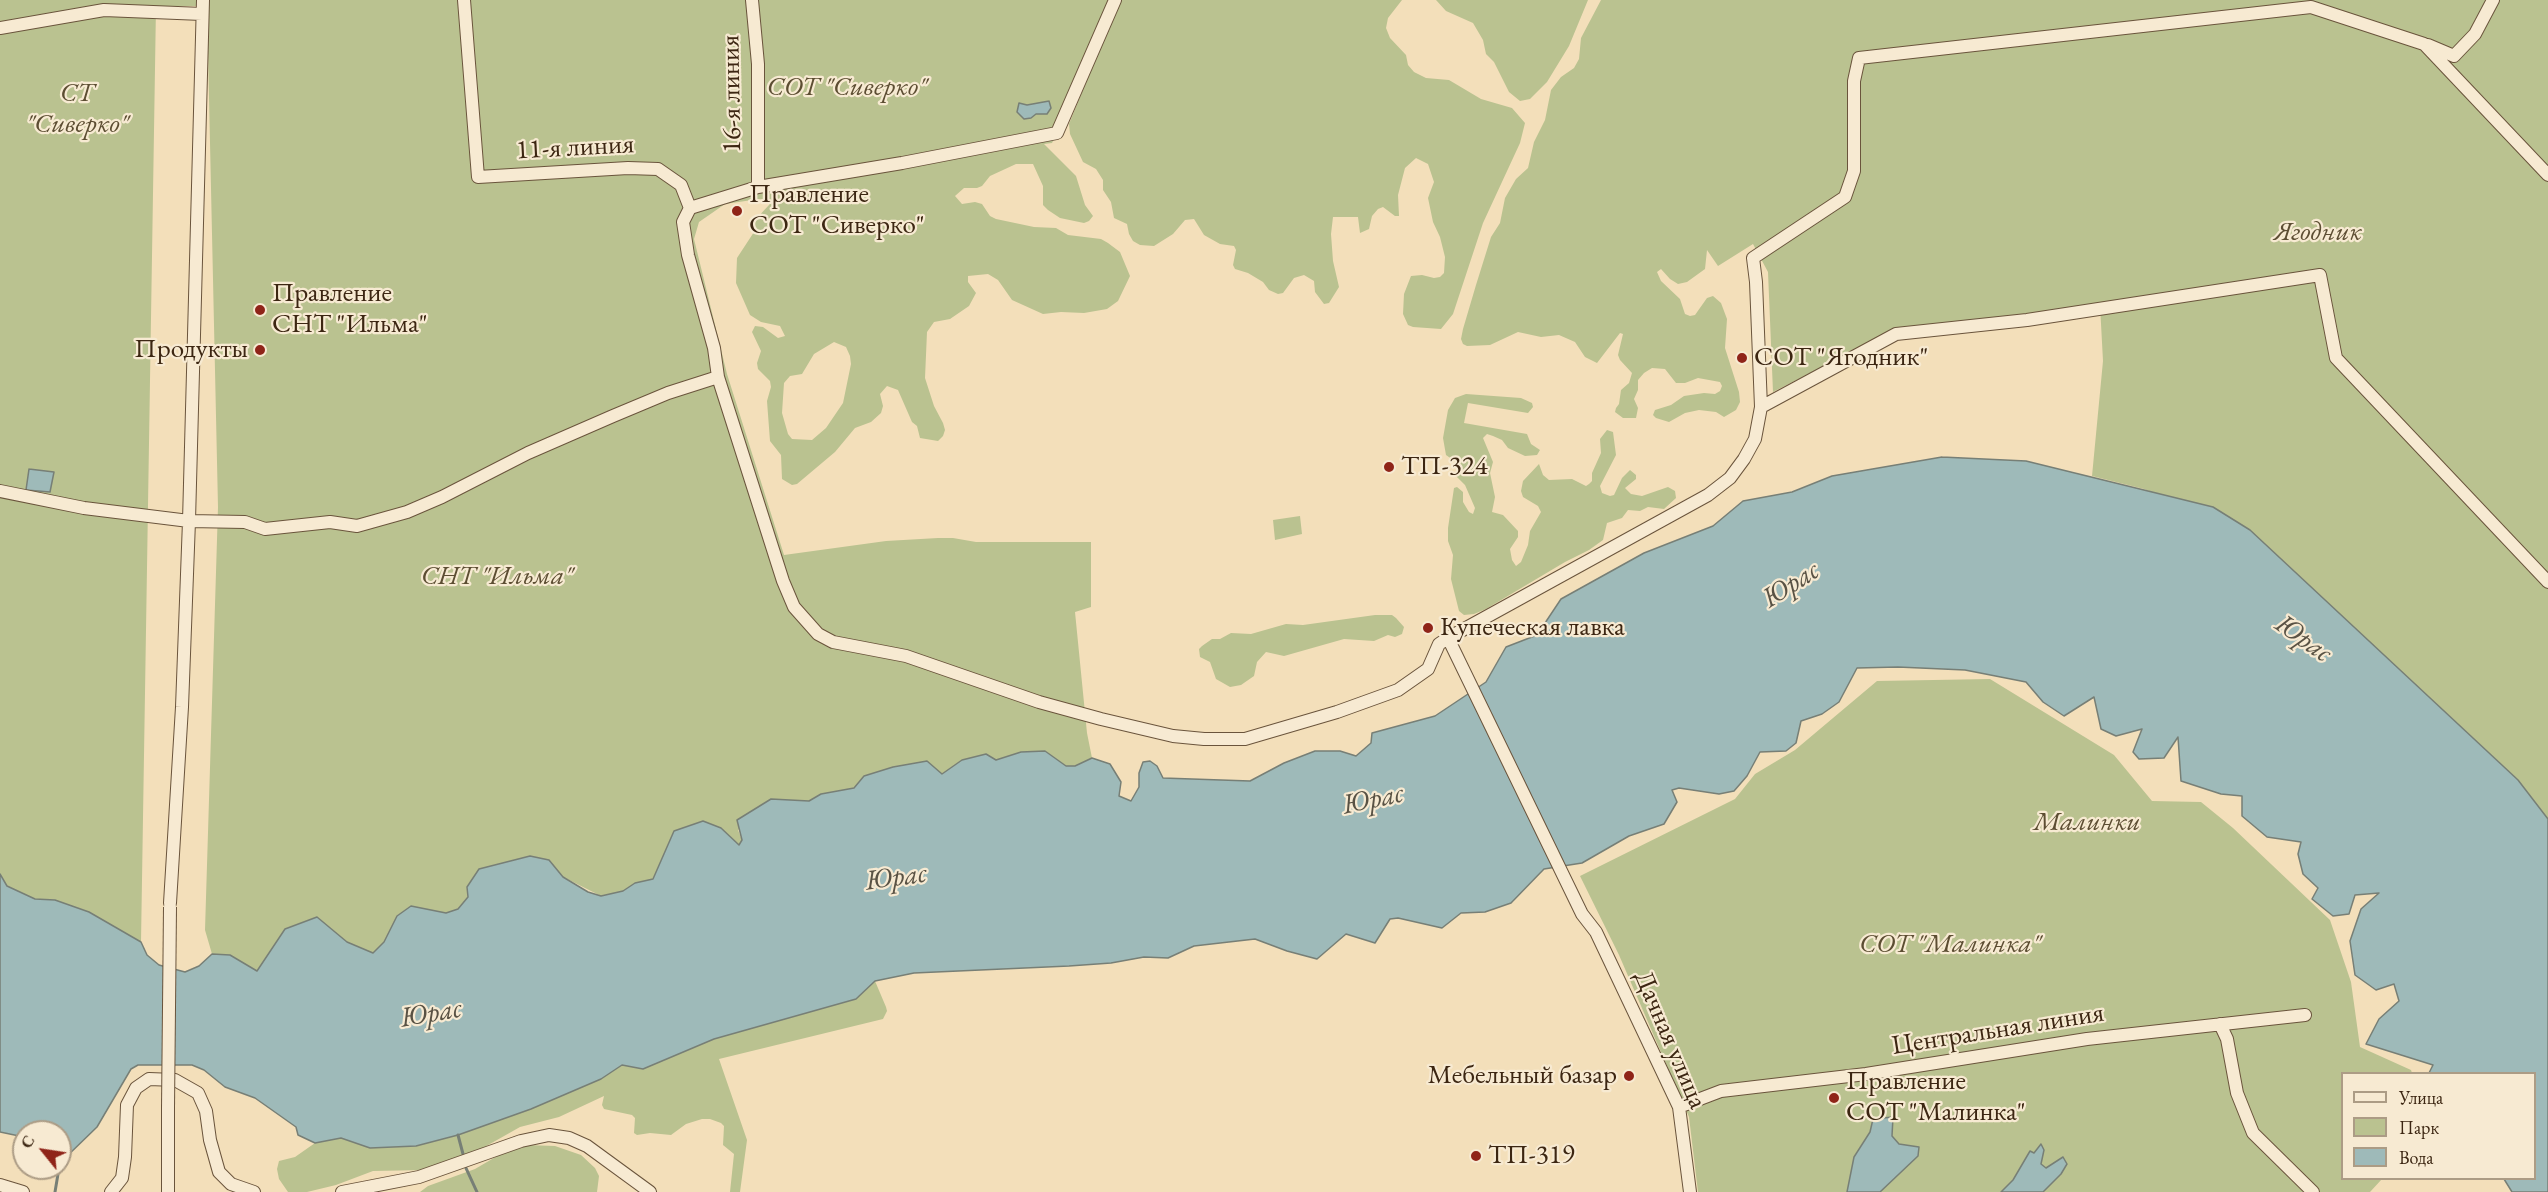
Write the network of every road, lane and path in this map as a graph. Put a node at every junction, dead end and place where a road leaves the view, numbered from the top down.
1 (203, 0) edge
2 (464, 0) edge
3 (752, 0) edge
4 (1115, 0) edge
5 (2493, 0) edge
6 (202, 14) junction
7 (0, 28) edge
8 (2424, 44) junction
9 (2548, 175) edge
10 (758, 187) junction
11 (690, 208) junction
12 (718, 377) junction
13 (1761, 407) junction
14 (0, 491) edge
15 (189, 521) junction
16 (2548, 582) edge
17 (1448, 638) junction
18 (2305, 1015) dead end
19 (2220, 1024) junction
20 (1679, 1107) junction
21 (0, 1185) edge
22 (22, 1192) edge
23 (111, 1192) edge
24 (168, 1192) edge
25 (254, 1192) edge
26 (342, 1192) edge
27 (650, 1192) edge
28 (1690, 1192) edge
29 (2313, 1192) edge

1 - 6 street
2 - 11 street, 11-я линия
3 - 10 street, 16-я линия
4 - 10 street
5 - 8 street
6 - 7 street
6 - 15 street
8 - 9 street
8 - 13 street
10 - 11 street
11 - 12 street
12 - 15 street
12 - 17 street
13 - 16 street
13 - 17 street
14 - 15 street
15 - 24 street, bridge
17 - 20 street, Дачная улица
18 - 19 street, Центральная линия
19 - 20 street, Центральная линия
19 - 29 street
20 - 28 street, Дачная улица
21 - 22 street
23 - 25 street
26 - 27 street

